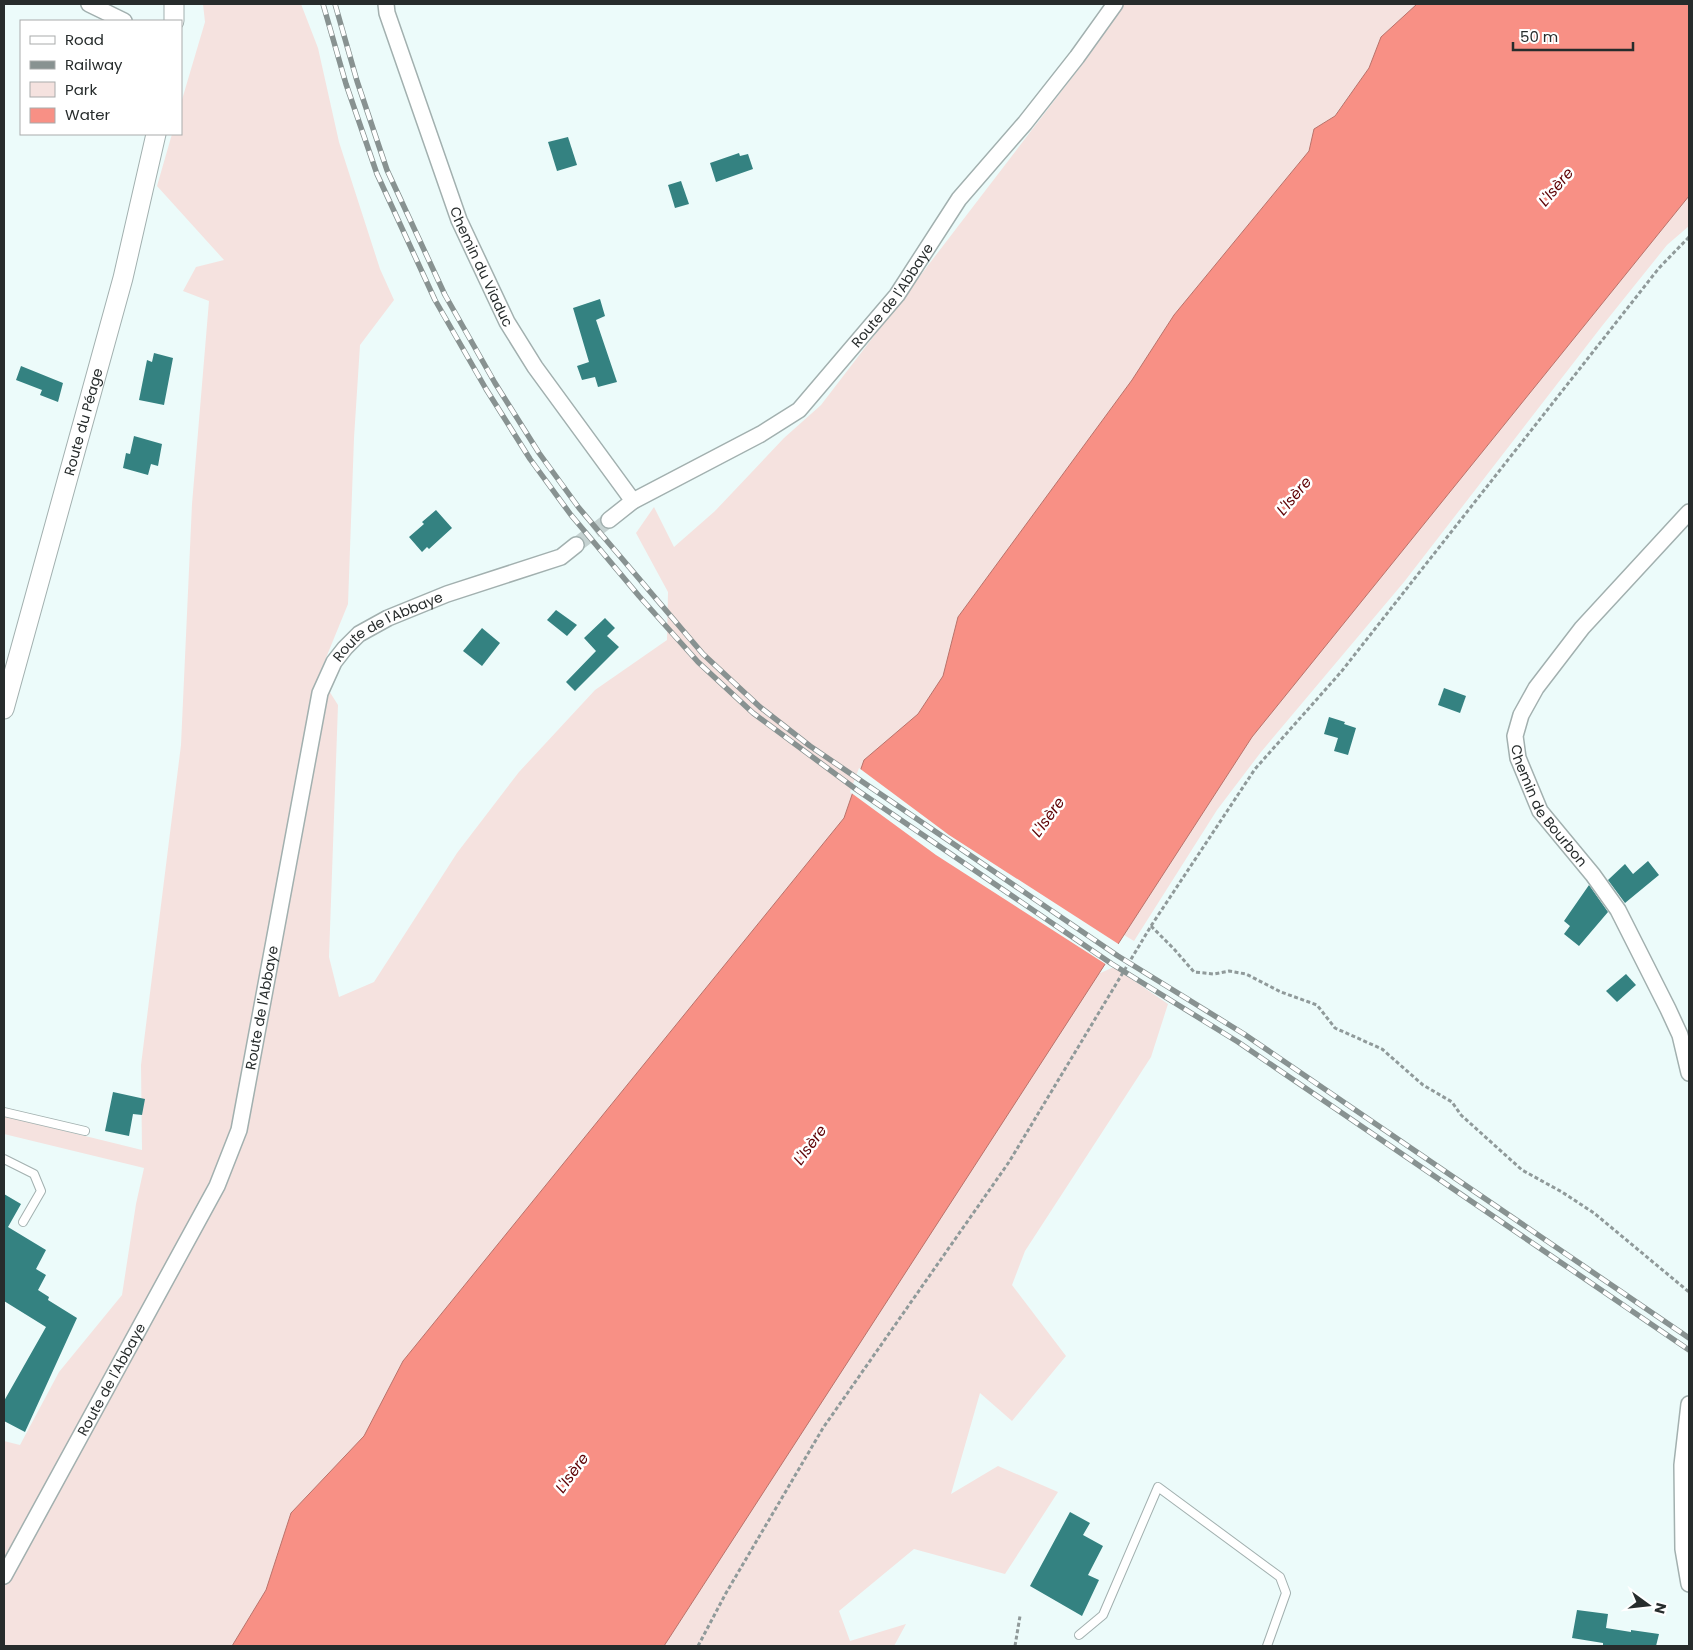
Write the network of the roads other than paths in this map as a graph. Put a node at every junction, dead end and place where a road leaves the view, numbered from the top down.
1 (89, 4) edge
2 (174, 4) edge
3 (386, 4) edge
4 (1115, 4) edge
5 (122, 20) edge
6 (174, 20) edge
7 (156, 135) edge
8 (632, 501) junction
9 (1689, 512) edge
10 (609, 520) tunnel mouth
11 (576, 545) tunnel mouth
12 (4, 709) edge
13 (1689, 1073) edge
14 (4, 1112) edge
15 (85, 1131) dead end
16 (4, 1158) edge
17 (23, 1222) dead end
18 (1689, 1404) edge
19 (4, 1576) edge
20 (1689, 1584) edge
21 (1079, 1635) dead end
22 (1267, 1646) edge

1 - 5 street
2 - 6 street
3 - 8 street, Chemin du Viaduc
4 - 8 street, Route de l'Abbaye
7 - 12 street, Route du Péage
8 - 10 street, Route de l'Abbaye
9 - 13 street, Chemin de Bourbon
11 - 19 street, Route de l'Abbaye
14 - 15 lane
16 - 17 lane
18 - 20 street
21 - 22 lane

